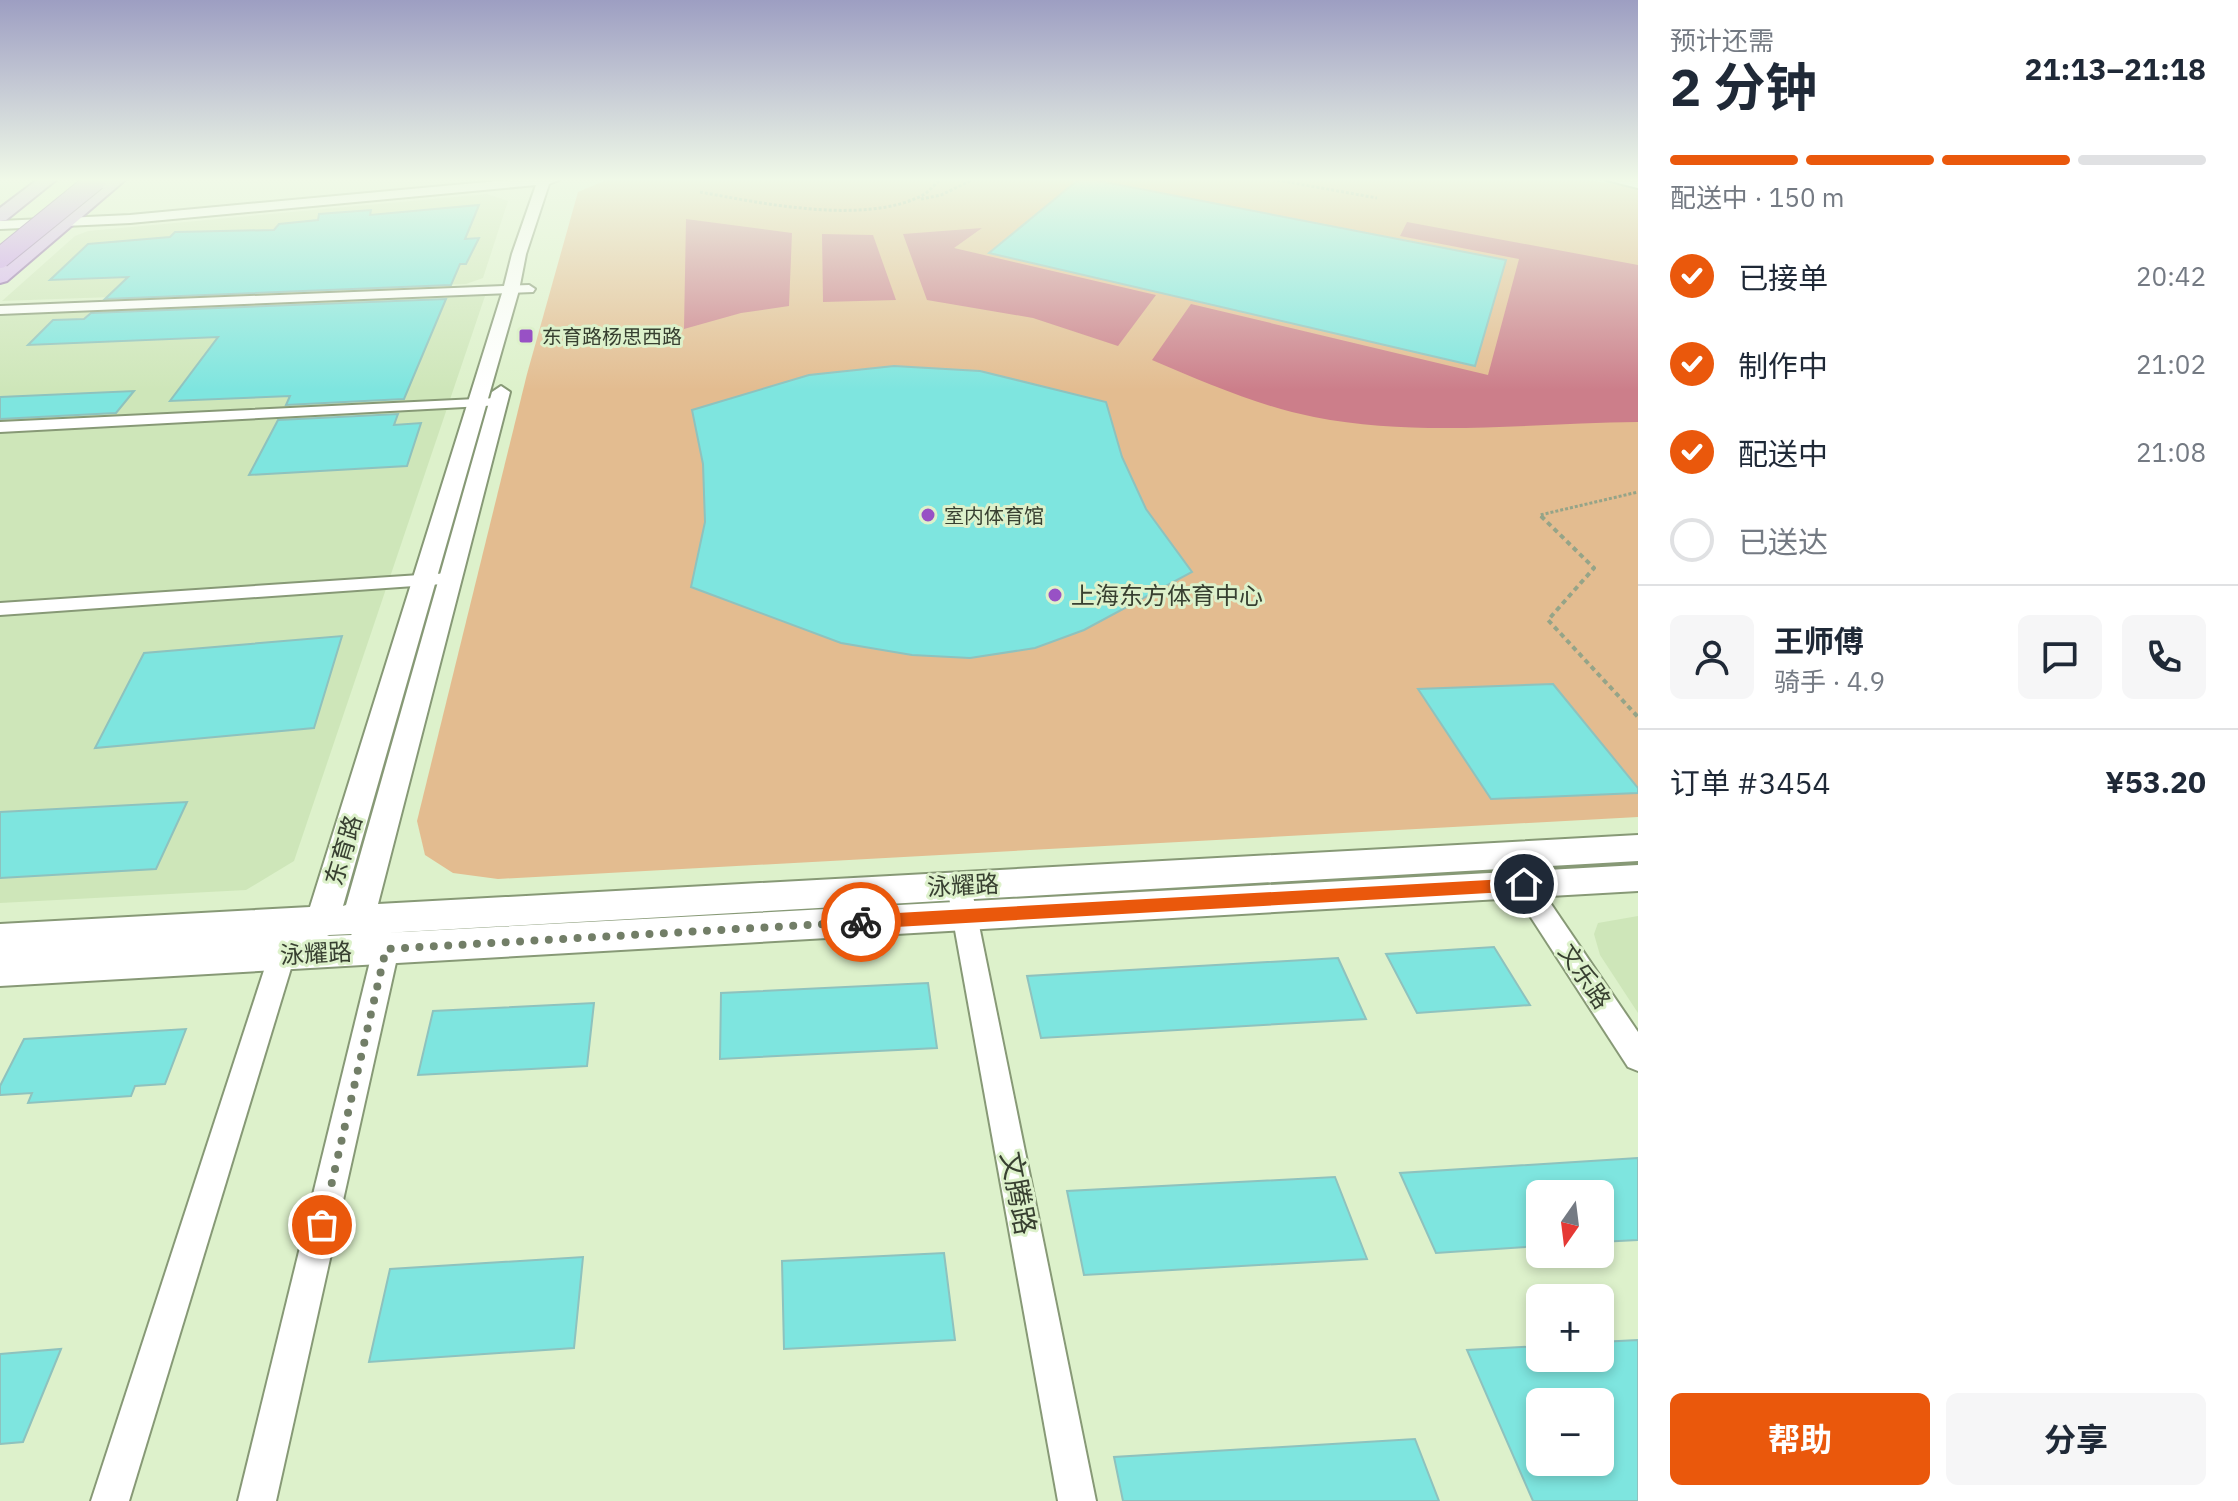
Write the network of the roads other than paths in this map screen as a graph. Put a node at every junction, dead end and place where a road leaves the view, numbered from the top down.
1 (32, 250) edge
2 (521, 250) edge
3 (0, 277) edge
4 (520, 290) junction
5 (0, 310) edge
6 (488, 402) junction
7 (0, 427) edge
8 (437, 580) junction
9 (0, 609) edge
10 (1638, 848) edge
11 (1504, 855) junction
12 (1638, 878) edge
13 (1524, 884) junction
14 (962, 901) junction
15 (358, 919) junction
16 (322, 921) junction
17 (0, 939) edge
18 (386, 949) junction
19 (282, 955) junction
20 (0, 970) edge
21 (1638, 1057) edge
22 (110, 1501) edge
23 (257, 1501) edge
24 (1077, 1501) edge

1 - 3 main road
2 - 4 street, 东育路
4 - 5 street
4 - 6 street, 东育路
6 - 7 street
6 - 8 street, 东育路
8 - 9 street
8 - 15 street, 东育路
8 - 16 street, 东育路
10 - 11 street, 泳耀路
11 - 13 street, 文乐路
11 - 14 street, 泳耀路
12 - 13 street, 泳耀路
13 - 14 street, 泳耀路
13 - 21 street, 文乐路
14 - 15 street, 泳耀路
14 - 18 street, 泳耀路
14 - 24 street, 文腾路
15 - 16 street, 泳耀路
15 - 18 street, 东育路
16 - 17 street, 泳耀路
16 - 19 street
18 - 19 street, 泳耀路
18 - 23 street
19 - 20 street, 泳耀路
19 - 22 street

